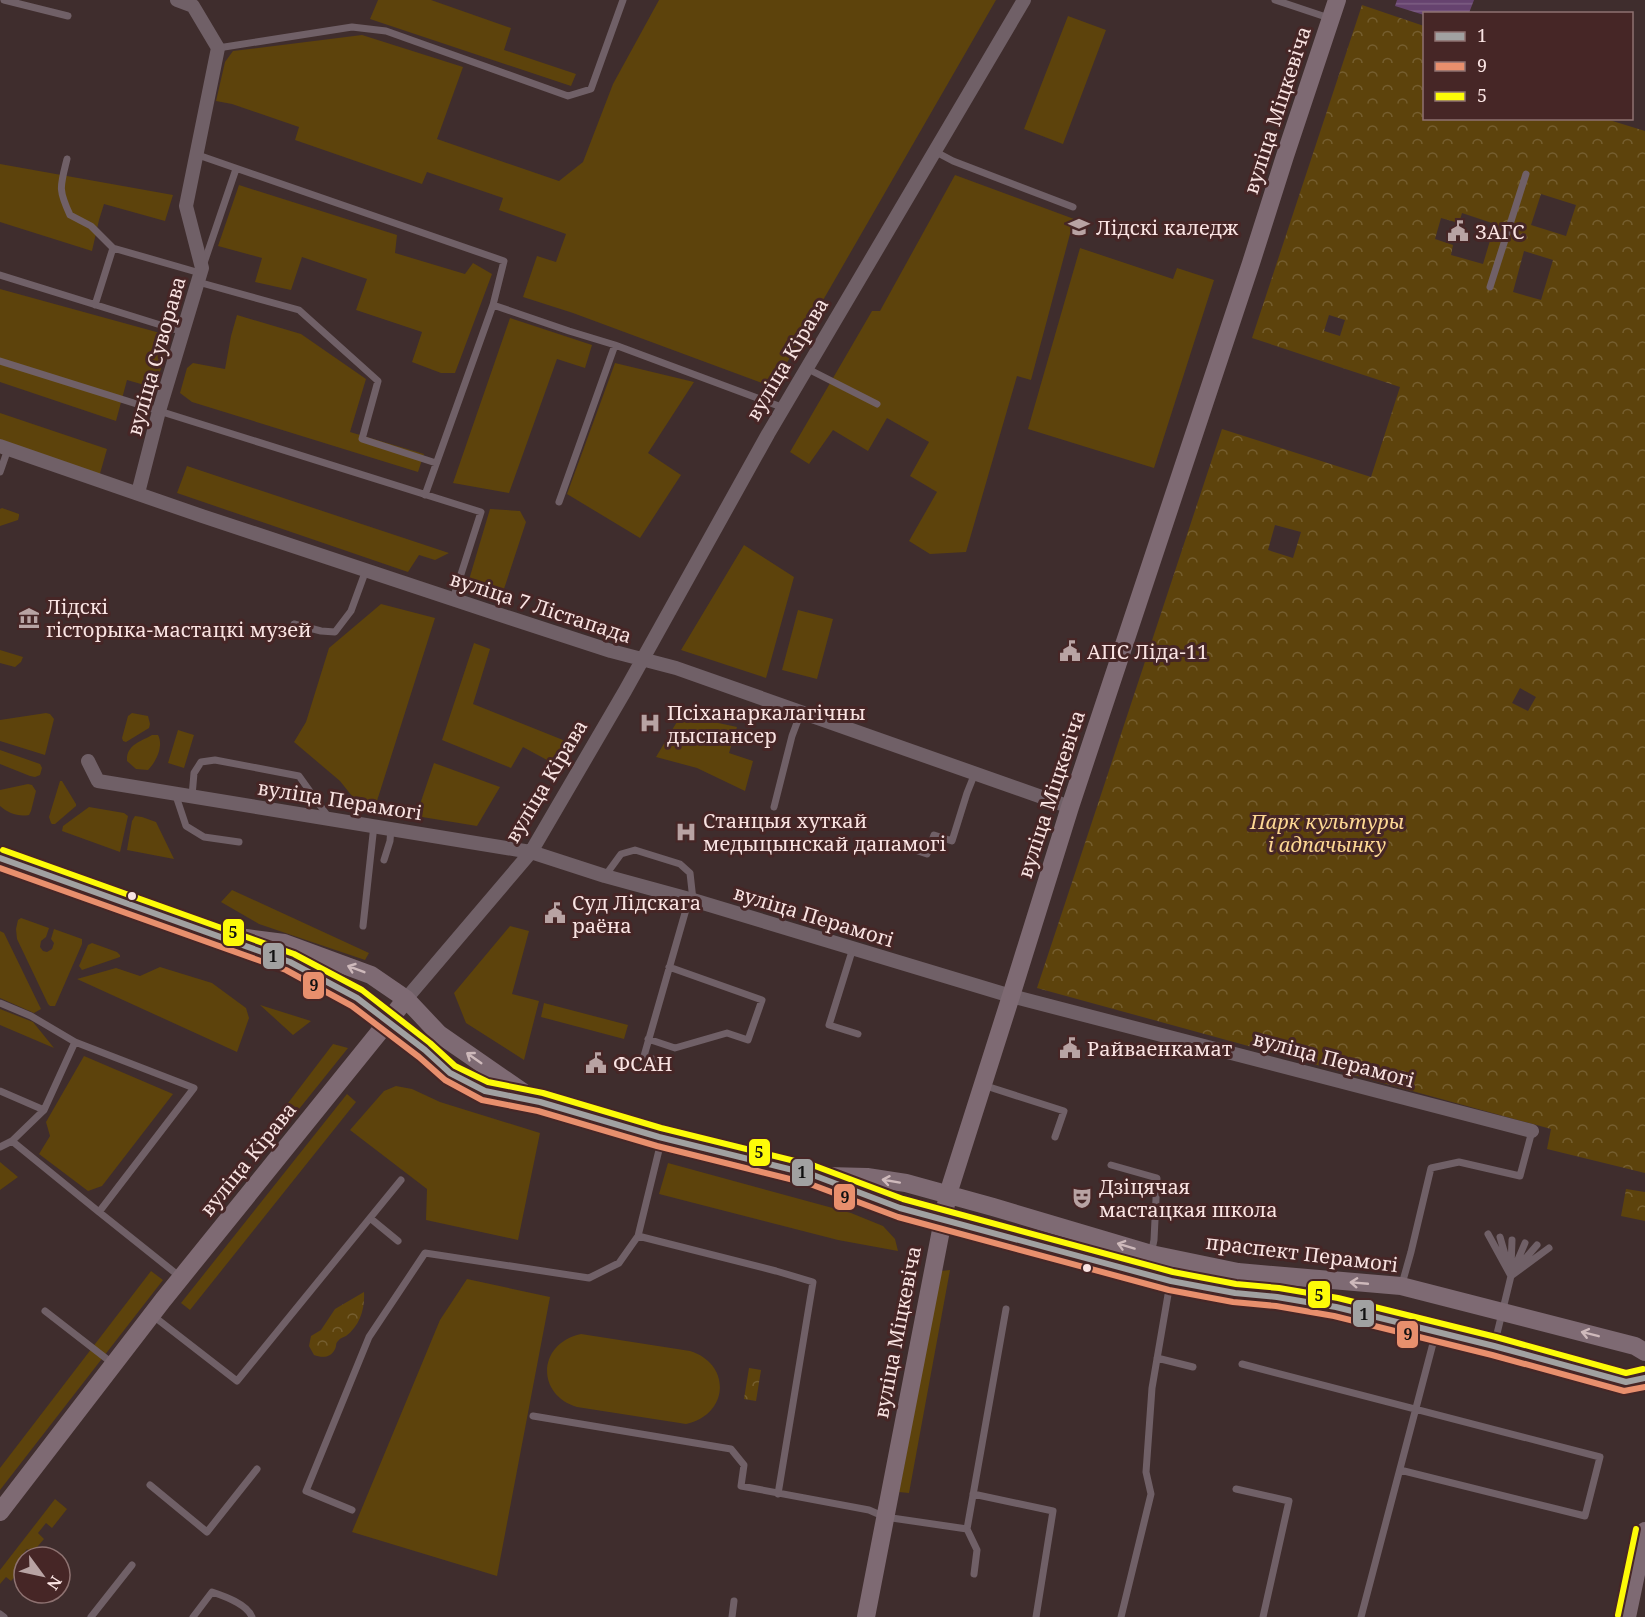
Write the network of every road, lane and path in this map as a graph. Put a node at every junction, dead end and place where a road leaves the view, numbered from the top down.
1 (4, 0) edge
2 (177, 0) edge
3 (623, 0) edge
4 (1024, 0) edge
5 (1275, 0) edge
6 (1336, 0) edge
7 (68, 16) dead end
8 (1330, 19) junction
9 (218, 48) junction
10 (936, 152) junction
11 (198, 155) junction
12 (67, 159) dead end
13 (236, 169) junction
14 (1526, 174) dead end
15 (1073, 207) dead end
16 (113, 248) junction
17 (0, 275) edge
18 (200, 275) junction
19 (1490, 287) dead end
20 (95, 305) junction
21 (493, 305) junction
22 (183, 332) junction
23 (615, 345) junction
24 (0, 361) edge
25 (808, 369) junction
26 (877, 404) dead end
27 (784, 408) junction
28 (159, 411) junction
29 (4, 447) edge
30 (436, 463) junction
31 (0, 471) edge
32 (138, 493) junction
33 (425, 495) junction
34 (559, 502) dead end
35 (366, 570) junction
36 (453, 599) junction
37 (294, 624) dead end
38 (643, 660) junction
39 (801, 712) junction
40 (88, 761) dead end
41 (975, 773) junction
42 (175, 793) junction
43 (192, 796) junction
44 (774, 807) dead end
45 (1070, 807) junction
46 (329, 818) junction
47 (374, 825) junction
48 (391, 828) junction
49 (239, 842) dead end
50 (891, 842) dead end
51 (531, 852) junction
52 (0, 858) edge
53 (384, 860) dead end
54 (605, 876) junction
55 (691, 899) junction
56 (363, 926) dead end
57 (215, 934) junction
58 (853, 948) junction
59 (669, 967) junction
60 (1011, 996) junction
61 (406, 999) junction
62 (0, 1003) edge
63 (388, 1022) junction
64 (858, 1034) dead end
65 (648, 1039) junction
66 (75, 1042) junction
67 (662, 1062) dead end
68 (983, 1085) junction
69 (0, 1091) edge
70 (540, 1102) junction
71 (44, 1110) junction
72 (1532, 1131) joint
73 (659, 1137) junction
74 (1055, 1137) dead end
75 (12, 1141) junction
76 (0, 1147) edge
77 (1111, 1165) dead end
78 (813, 1175) junction
79 (401, 1180) dead end
80 (948, 1194) junction
81 (99, 1212) junction
82 (370, 1218) junction
83 (942, 1220) junction
84 (1488, 1234) dead end
85 (638, 1236) junction
86 (1500, 1237) dead end
87 (1512, 1240) dead end
88 (398, 1241) dead end
89 (1525, 1243) dead end
90 (1537, 1245) dead end
91 (1549, 1248) dead end
92 (1151, 1254) junction
93 (1511, 1276) junction
94 (181, 1278) junction
95 (1171, 1281) junction
96 (1401, 1286) junction
97 (1006, 1309) dead end
98 (45, 1311) dead end
99 (1502, 1312) junction
100 (152, 1315) junction
101 (1436, 1331) junction
102 (1494, 1346) junction
103 (1645, 1352) edge
104 (1157, 1358) junction
105 (114, 1364) junction
106 (1242, 1364) dead end
107 (1193, 1367) dead end
108 (1645, 1378) edge
109 (1416, 1408) junction
110 (533, 1416) dead end
111 (257, 1468) dead end
112 (1400, 1470) junction
113 (150, 1485) dead end
114 (1236, 1489) dead end
115 (778, 1494) junction
116 (973, 1494) junction
117 (1, 1508) edge
118 (352, 1510) dead end
119 (885, 1517) junction
120 (967, 1529) junction
121 (1645, 1532) edge
122 (132, 1565) dead end
123 (1641, 1571) edge
124 (974, 1574) dead end
125 (734, 1601) dead end
126 (0, 1614) edge
127 (4, 1617) edge
128 (91, 1617) edge
129 (193, 1617) edge
130 (252, 1617) edge
131 (732, 1617) edge
132 (866, 1617) edge
133 (1036, 1617) edge
134 (1121, 1617) edge
135 (1263, 1617) edge
136 (1361, 1617) edge
137 (1627, 1617) edge

1 - 7 lane
2 - 9 street
3 - 9 lane
4 - 10 street, вуліца Кірава
5 - 8 lane
6 - 8 main road, вуліца Міцкевіча
8 - 45 main road, вуліца Міцкевіча
9 - 11 street, вуліца Суворава
10 - 15 lane
10 - 25 street, вуліца Кірава
11 - 13 lane
11 - 18 street, вуліца Суворава
12 - 16 lane
13 - 18 lane
13 - 21 lane
14 - 19 lane
16 - 18 lane
16 - 20 lane
17 - 20 lane
18 - 22 street, вуліца Суворава
18 - 30 lane
20 - 22 lane
21 - 23 lane
21 - 30 lane
22 - 28 street, вуліца Суворава
23 - 27 lane
23 - 34 lane
24 - 28 lane
25 - 26 lane
25 - 27 street, вуліца Кірава
27 - 38 street, вуліца Кірава
28 - 32 street, вуліца Суворава
28 - 33 lane
29 - 31 lane
29 - 32 street, вуліца 7 Лістапада
30 - 33 lane
32 - 35 street, вуліца 7 Лістапада
33 - 36 lane
35 - 36 street, вуліца 7 Лістапада
35 - 37 lane
36 - 38 street, вуліца 7 Лістапада
38 - 39 street, вуліца 7 Лістапада
38 - 51 street, вуліца Кірава
39 - 41 street, вуліца 7 Лістапада
39 - 44 lane
40 - 42 street, вуліца Перамогі
41 - 45 street, вуліца 7 Лістапада
41 - 50 lane
42 - 43 street, вуліца Перамогі
42 - 49 lane
43 - 46 street, вуліца Перамогі
43 - 46 lane
45 - 60 main road, вуліца Міцкевіча
46 - 47 street, вуліца Перамогі
47 - 48 street, вуліца Перамогі
47 - 56 lane
48 - 51 street, вуліца Перамогі
48 - 53 lane
51 - 54 street, вуліца Перамогі
51 - 61 street, вуліца Кірава
52 - 57 main road, праспект Перамогі
54 - 55 street, вуліца Перамогі
54 - 55 lane
55 - 58 street, вуліца Перамогі
55 - 59 lane
61 -> 57 main road, праспект Перамогі
57 - 63 main road, праспект Перамогі
58 - 60 street, вуліца Перамогі
58 - 64 lane
59 - 65 lane
59 - 65 lane
60 - 68 main road, вуліца Міцкевіча
60 - 72 street, вуліца Перамогі
61 - 63 main road, вуліца Кірава
70 -> 61 main road, праспект Перамогі
62 - 66 lane
63 - 70 main road, праспект Перамогі
63 - 94 main road, вуліца Кірава
65 - 67 lane
66 - 71 lane
66 - 81 lane
68 - 74 lane
68 - 80 main road, вуліца Міцкевіча
69 - 71 lane
70 - 73 main road, праспект Перамогі
71 - 75 lane
72 - 96 lane
73 - 78 main road, праспект Перамогі
73 - 85 lane
75 - 76 lane
75 - 81 lane
77 - 92 lane
80 -> 78 main road, праспект Перамогі
78 - 83 main road, праспект Перамогі
79 - 82 lane
80 - 83 main road, вуліца Міцкевіча
92 -> 80 main road, праспект Перамогі
81 - 94 lane
82 - 88 lane
82 - 100 lane
83 - 95 main road, праспект Перамогі
83 - 119 main road, вуліца Міцкевіча
84 - 93 lane
85 - 115 lane
85 - 118 lane
86 - 93 lane
87 - 93 lane
89 - 93 lane
90 - 93 lane
91 - 93 lane
96 -> 92 main road, праспект Перамогі
93 - 99 lane
94 - 100 main road, вуліца Кірава
95 - 101 main road, праспект Перамогі
95 - 104 lane
96 - 99 main road, праспект Перамогі
97 - 116 lane
98 - 105 lane
99 - 102 lane
103 -> 99 main road, праспект Перамогі
100 - 105 main road, вуліца Кірава
101 - 102 main road, праспект Перамогі
101 - 109 lane
102 - 108 main road, праспект Перамогі
104 - 107 lane
104 - 134 lane
105 - 117 main road, вуліца Кірава
106 - 109 lane
109 - 112 lane
109 - 112 lane
110 - 115 lane
111 - 113 lane
112 - 136 lane
114 - 135 lane
115 - 119 lane
116 - 120 lane
116 - 133 lane
119 - 120 lane
119 - 132 main road, вуліца Міцкевіча
120 - 124 lane
121 - 123 main road
122 - 128 lane
123 - 137 main road
125 - 131 lane
126 - 127 lane
129 - 130 lane

